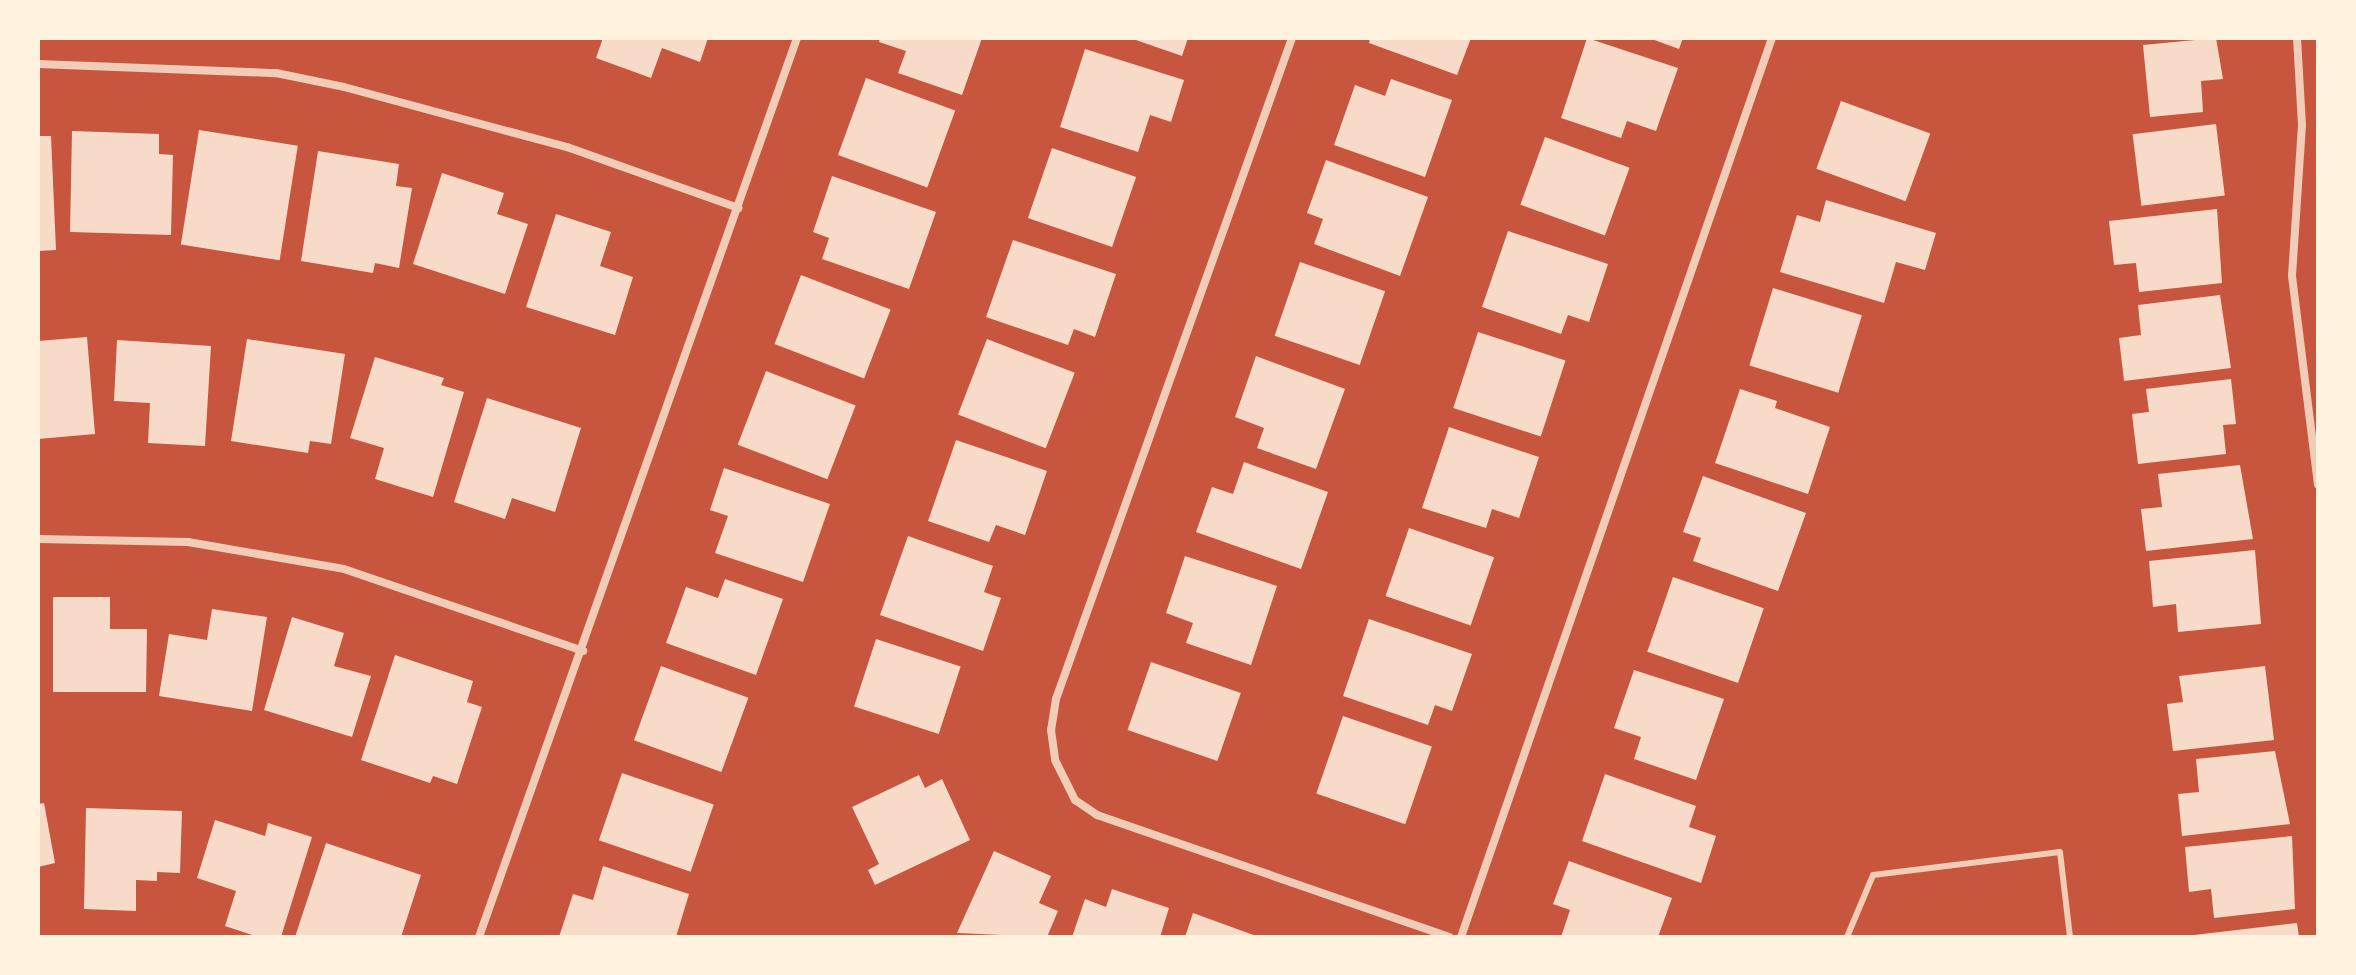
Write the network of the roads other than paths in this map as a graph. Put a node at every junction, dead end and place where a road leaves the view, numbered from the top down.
1 (797, 38) edge
2 (1292, 38) edge
3 (1772, 38) edge
4 (2297, 38) edge
5 (38, 64) edge
6 (738, 208) junction
7 (2318, 484) edge
8 (38, 539) edge
9 (583, 651) junction
10 (479, 937) edge
11 (1450, 937) edge
12 (1461, 937) edge
13 (1847, 937) edge
14 (2070, 937) edge

1 - 6 street
2 - 11 street
3 - 12 street
4 - 7 street
5 - 6 street
6 - 9 street
8 - 9 street
9 - 10 street
13 - 14 lane

